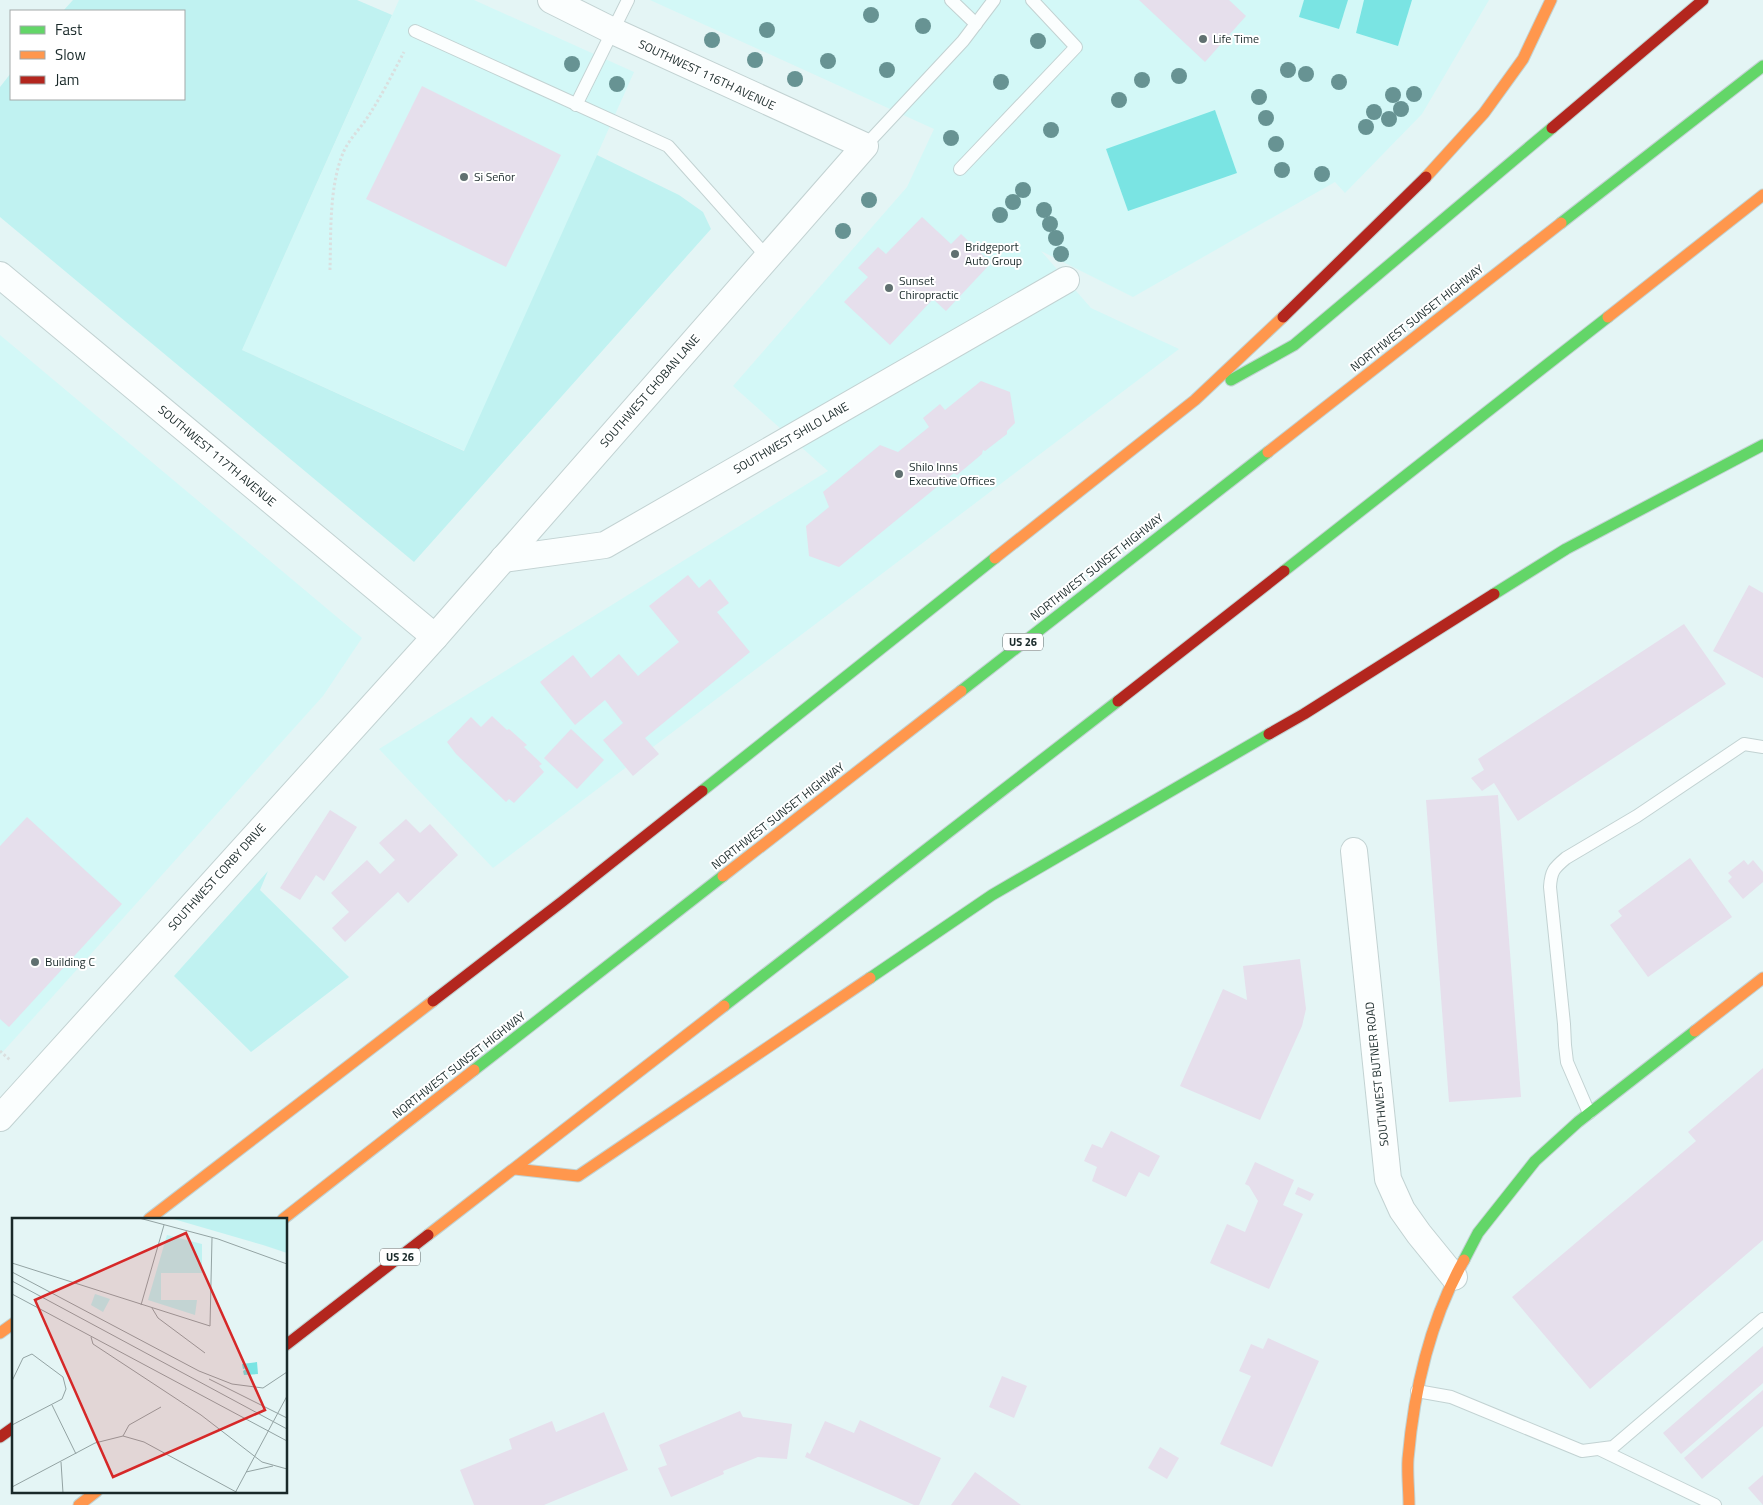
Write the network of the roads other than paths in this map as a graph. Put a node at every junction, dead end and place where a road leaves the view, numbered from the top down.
1 (551, 0) edge
2 (628, 0) edge
3 (951, 0) edge
4 (994, 0) edge
5 (1032, 0) edge
6 (1551, 0) edge
7 (1702, 0) edge
8 (976, 24) junction
9 (415, 31) road end
10 (613, 31) junction
11 (1763, 66) edge
12 (576, 105) junction
13 (865, 146) junction
14 (960, 169) dead end
15 (1763, 194) edge
16 (767, 257) junction
17 (0, 275) edge
18 (1066, 280) dead end
19 (1194, 400) junction
20 (1763, 445) edge
21 (503, 559) junction
22 (435, 637) junction
23 (1763, 747) edge
24 (1354, 851) dead end
25 (1763, 978) edge
26 (1589, 1113) junction
27 (0, 1118) edge
28 (514, 1170) junction
29 (150, 1218) edge
30 (284, 1218) edge
31 (1454, 1277) junction
32 (1763, 1319) edge
33 (12, 1324) edge
34 (0, 1333) edge
35 (288, 1343) edge
36 (1417, 1391) junction
37 (12, 1428) edge
38 (0, 1437) edge
39 (1599, 1449) junction
40 (96, 1492) edge
41 (79, 1505) edge
42 (1409, 1505) edge
43 (1715, 1505) edge

1 - 10 street, SOUTHWEST 116TH AVENUE
2 - 10 lane
3 - 8 lane
4 - 8 lane
5 - 14 lane
6 - 19 main road
7 - 19 main road
8 - 13 lane
9 - 12 lane
10 - 12 lane
10 - 13 street, SOUTHWEST 116TH AVENUE
11 - 30 main road, NORTHWEST SUNSET HIGHWAY / US 26
12 - 16 lane
13 - 16 street, SOUTHWEST CHOBAN LANE
15 - 28 main road, US 26
16 - 21 street, SOUTHWEST CHOBAN LANE
17 - 22 street, SOUTHWEST 117TH AVENUE
18 - 21 street, SOUTHWEST SHILO LANE
19 - 29 main road
20 - 28 main road
21 - 22 street, SOUTHWEST CHOBAN LANE
22 - 27 street, SOUTHWEST CORBY DRIVE
23 - 26 lane
24 - 31 street, SOUTHWEST BUTNER ROAD
25 - 26 main road
26 - 31 main road
28 - 35 main road, US 26
31 - 36 main road
32 - 39 lane
33 - 34 main road
36 - 39 lane
36 - 42 main road
37 - 38 main road
39 - 43 lane
40 - 41 main road

